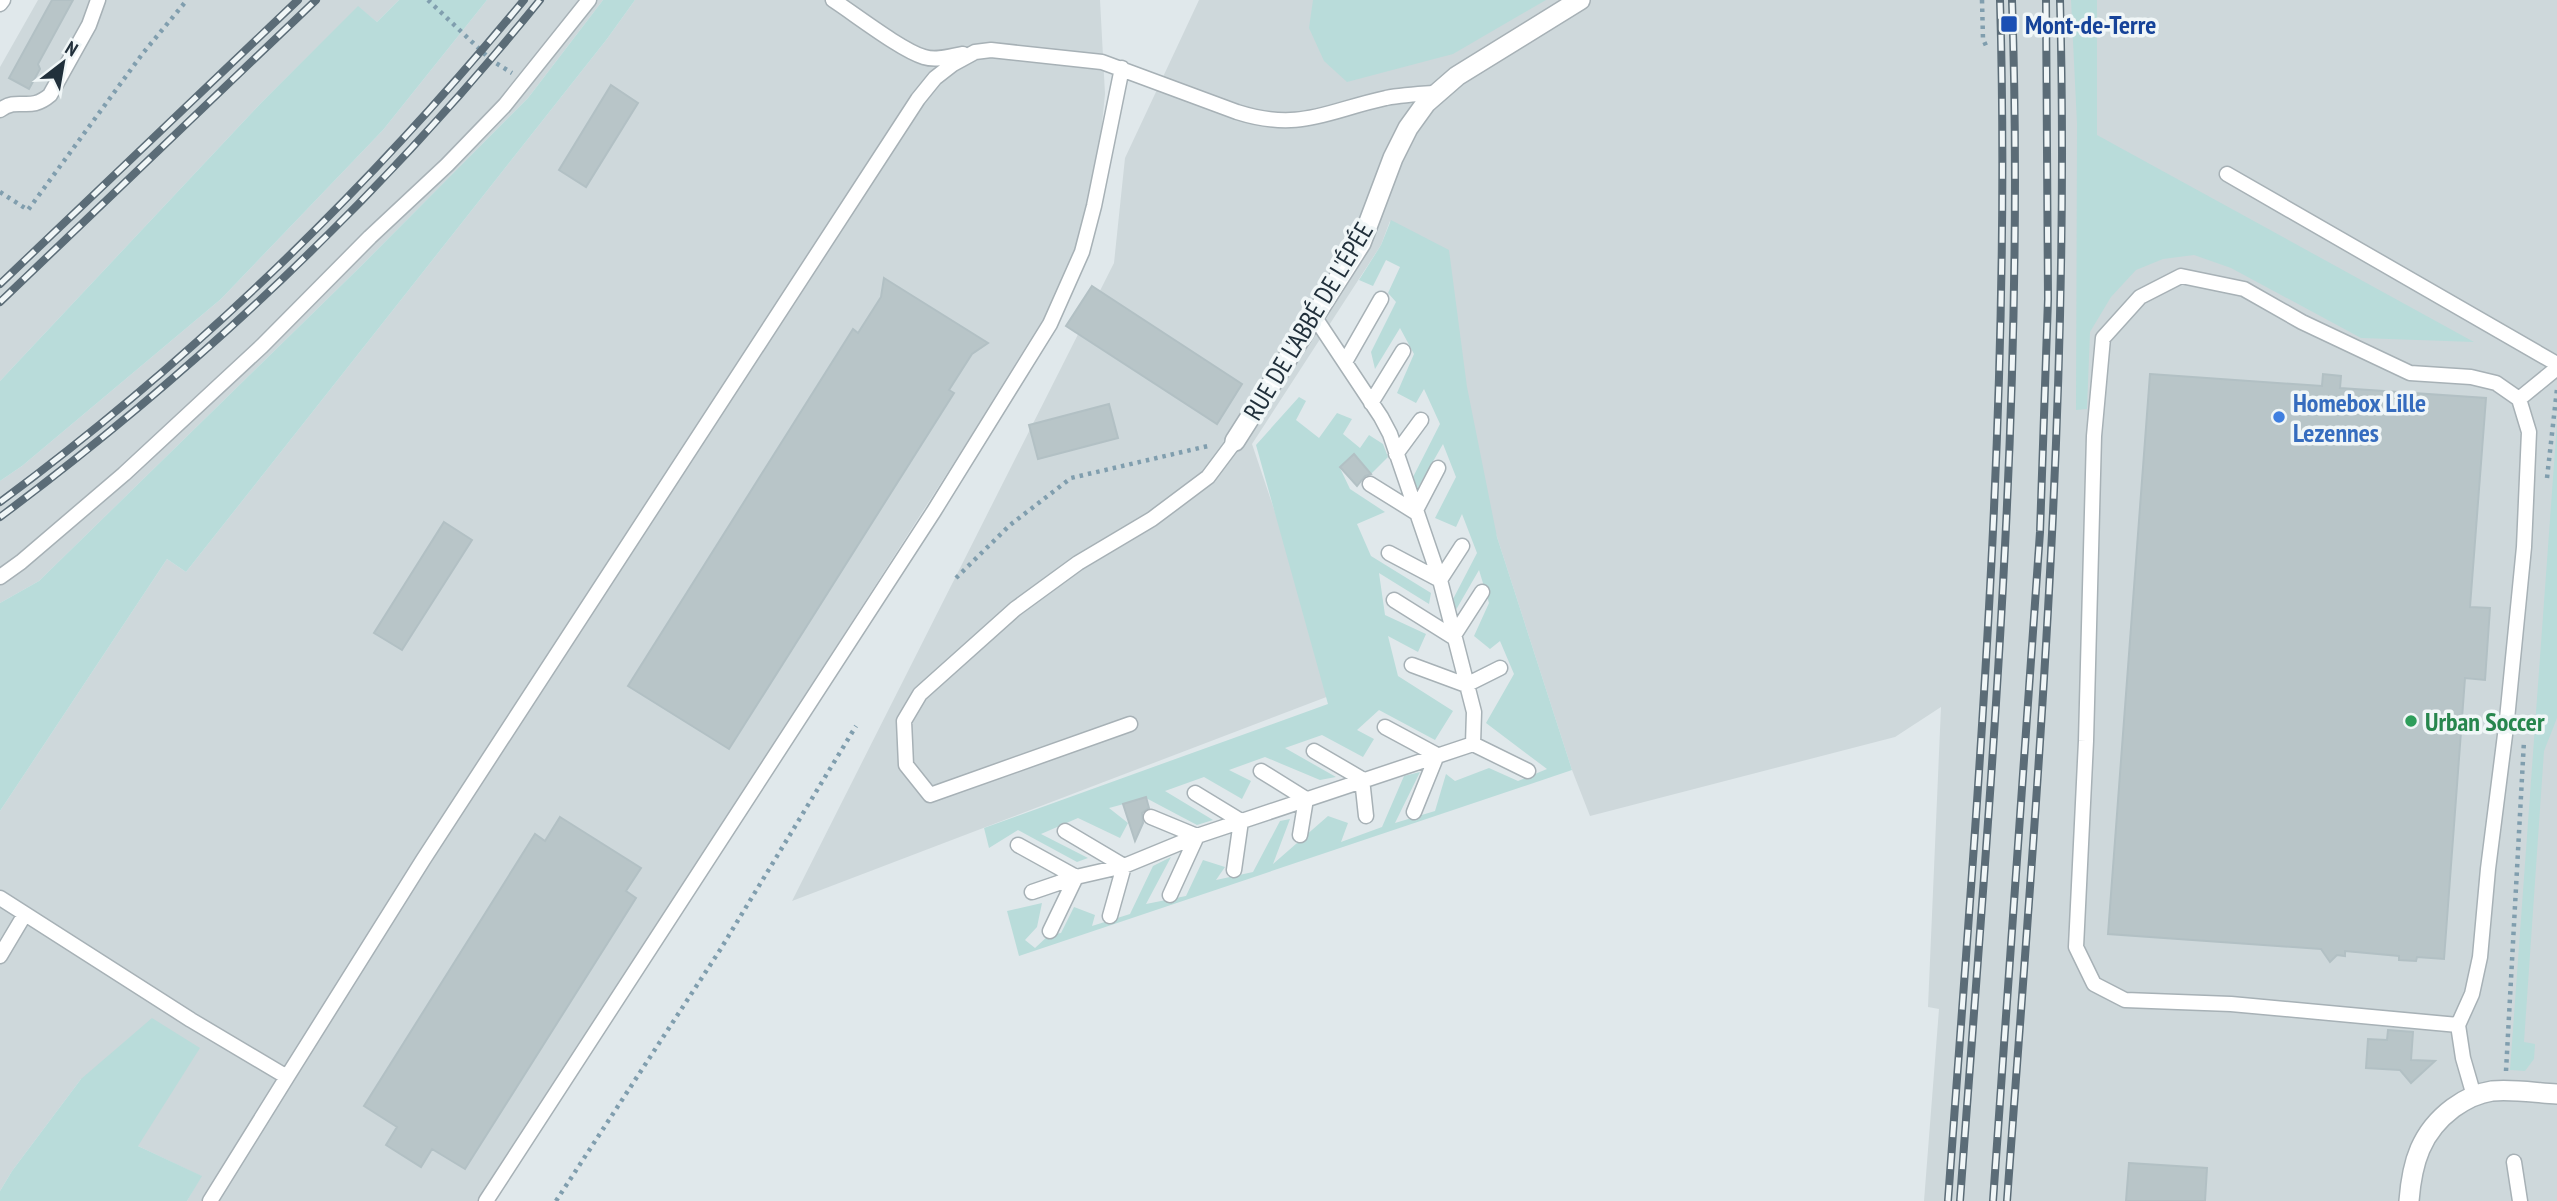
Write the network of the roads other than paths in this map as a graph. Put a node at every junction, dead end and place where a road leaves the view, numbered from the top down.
1 (98, 0) edge
2 (589, 0) edge
3 (833, 0) edge
4 (1580, 0) edge
5 (975, 52) junction
6 (1122, 68) junction
7 (1435, 93) junction
8 (0, 110) edge
9 (2227, 174) dead end
10 (1381, 299) dead end
11 (1314, 316) junction
12 (1403, 351) dead end
13 (1345, 362) junction
14 (2557, 366) edge
15 (2519, 399) junction
16 (1371, 402) junction
17 (1421, 420) dead end
18 (1235, 441) joint
19 (1396, 454) junction
20 (1438, 468) dead end
21 (1370, 484) dead end
22 (1415, 512) junction
23 (1462, 546) dead end
24 (1389, 553) dead end
25 (0, 577) edge
26 (1440, 580) junction
27 (1482, 592) dead end
28 (1394, 600) dead end
29 (1453, 637) junction
30 (1412, 665) dead end
31 (1500, 668) dead end
32 (1466, 685) junction
33 (1130, 724) dead end
34 (1385, 727) dead end
35 (1473, 744) junction
36 (1314, 751) dead end
37 (1437, 755) junction
38 (1261, 771) dead end
39 (1528, 771) dead end
40 (1362, 779) junction
41 (1195, 793) dead end
42 (1306, 799) junction
43 (1413, 812) dead end
44 (1366, 816) dead end
45 (1151, 817) dead end
46 (1241, 821) junction
47 (1065, 831) dead end
48 (1300, 835) dead end
49 (1197, 836) junction
50 (1018, 845) dead end
51 (1124, 866) junction
52 (1234, 870) dead end
53 (1076, 877) junction
54 (1032, 892) dead end
55 (1170, 895) dead end
56 (0, 898) edge
57 (25, 914) junction
58 (1110, 916) dead end
59 (1050, 931) dead end
60 (0, 956) edge
61 (2458, 1025) junction
62 (287, 1077) junction
63 (2557, 1094) edge
64 (2474, 1096) junction
65 (2514, 1162) dead end
66 (210, 1201) edge
67 (486, 1201) edge
68 (2409, 1201) edge
69 (2520, 1201) edge

1 - 8 lane
2 - 25 lane
3 - 5 lane
4 - 7 street, RUE DE L'ABBÉ DE L'ÉPÉE
5 - 6 lane
5 - 62 lane
6 - 7 lane
6 - 67 lane
7 - 11 street, RUE DE L'ABBÉ DE L'ÉPÉE
9 - 14 lane
10 - 13 lane
11 - 13 lane
11 - 18 street, RUE DE L'ABBÉ DE L'ÉPÉE
12 - 16 lane
13 - 16 lane
14 - 15 lane
15 - 61 lane
15 - 61 lane
16 - 19 lane
17 - 19 lane
18 - 33 lane
19 - 22 lane
20 - 22 lane
21 - 22 lane
22 - 26 lane
23 - 26 lane
24 - 26 lane
26 - 29 lane
27 - 29 lane
28 - 29 lane
29 - 32 lane
30 - 32 lane
31 - 32 lane
32 - 35 lane
34 - 37 lane
35 - 37 lane
35 - 39 lane
36 - 40 lane
37 - 40 lane
37 - 43 lane
38 - 42 lane
40 - 42 lane
40 - 44 lane
41 - 46 lane
42 - 46 lane
42 - 48 lane
45 - 49 lane
46 - 49 lane
46 - 52 lane
47 - 51 lane
49 - 51 lane
49 - 55 lane
50 - 53 lane
51 - 53 lane
51 - 58 lane
53 - 54 lane
53 - 59 lane
56 - 57 lane
57 - 60 lane
57 - 62 lane
61 - 64 lane
62 - 66 lane
63 - 64 street
64 - 68 street
65 - 69 lane

